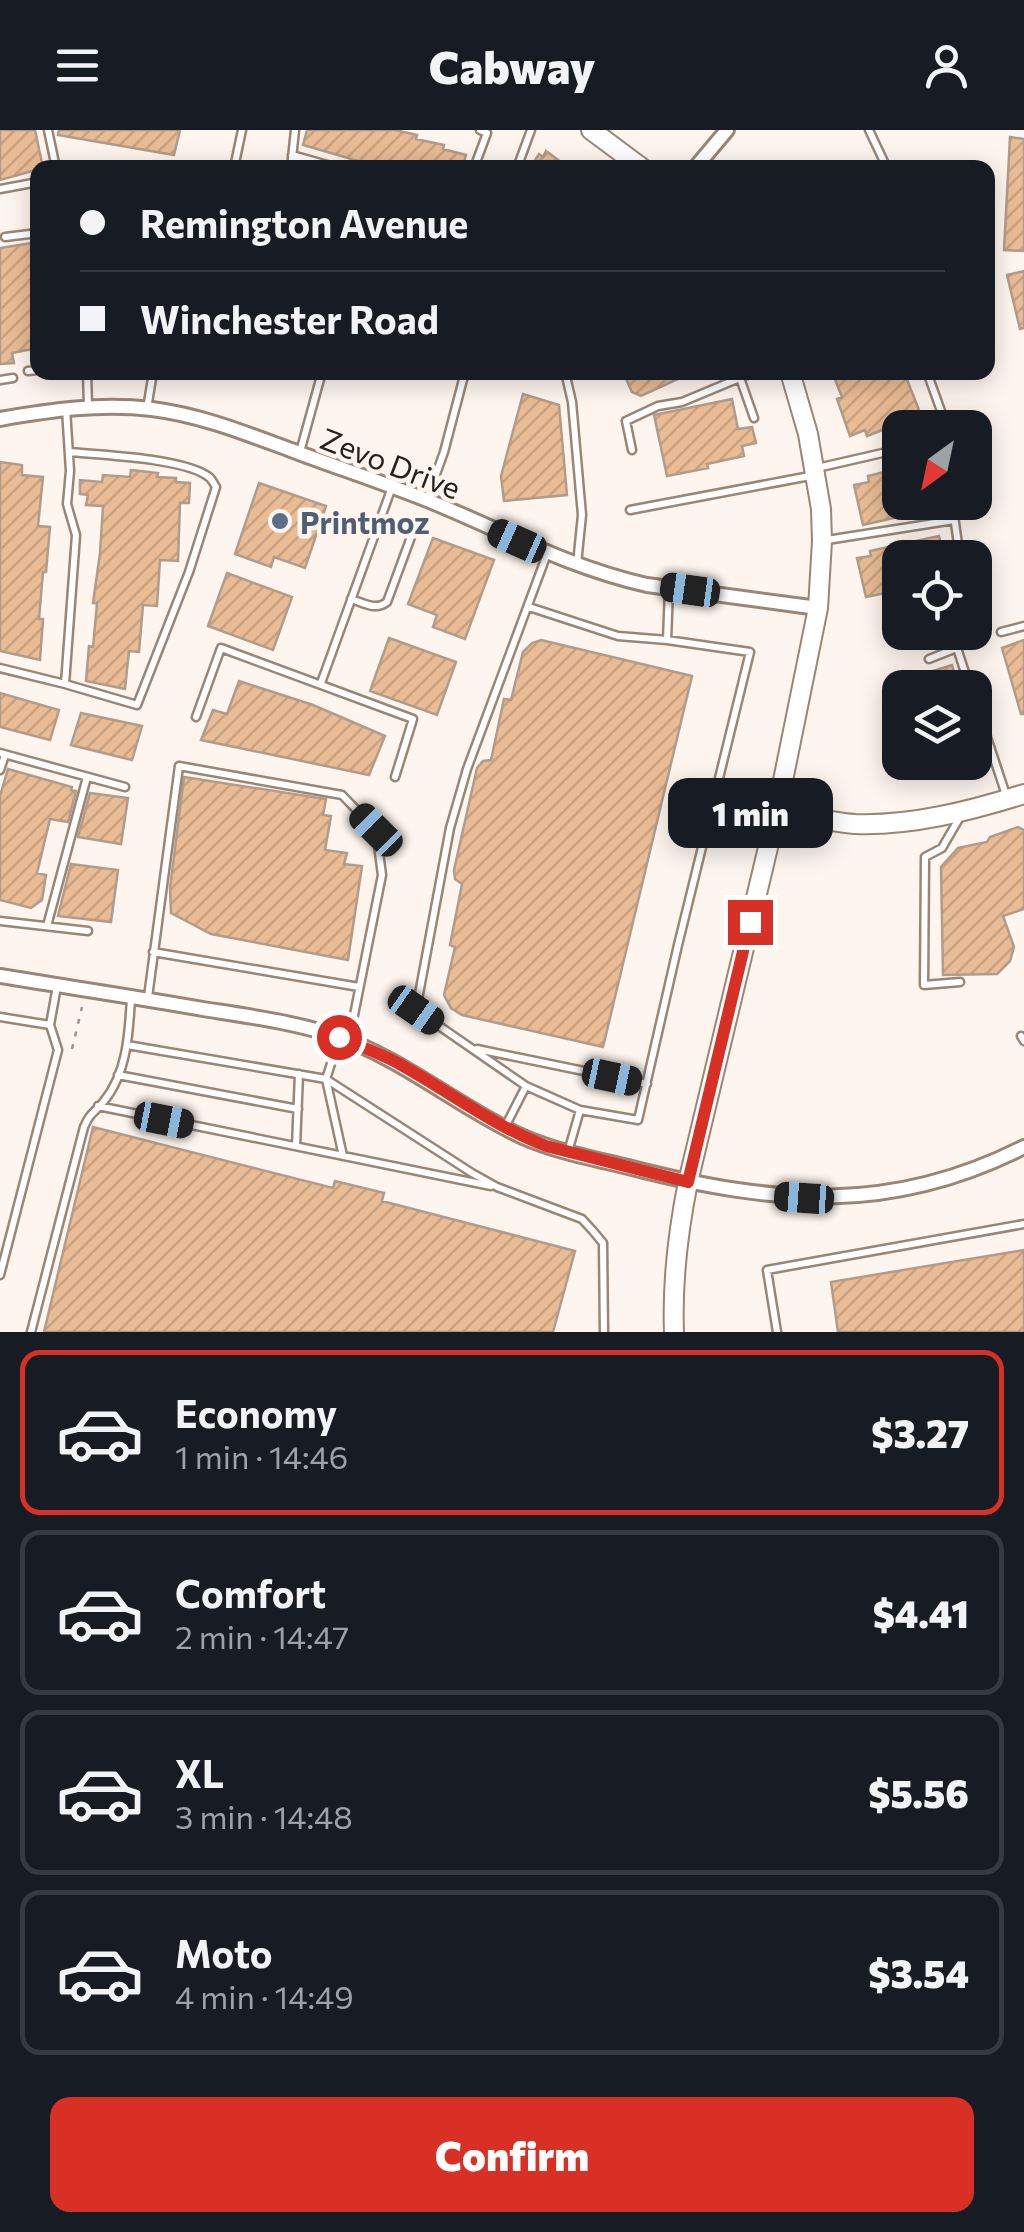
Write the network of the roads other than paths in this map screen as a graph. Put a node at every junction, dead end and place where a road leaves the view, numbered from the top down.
1 (48, 130) edge
2 (242, 130) edge
3 (295, 130) edge
4 (480, 130) edge
5 (532, 130) edge
6 (591, 130) edge
7 (727, 130) edge
8 (869, 130) edge
9 (292, 155) junction
10 (54, 160) edge
11 (236, 160) edge
12 (292, 160) edge
13 (310, 160) edge
14 (477, 160) edge
15 (520, 160) edge
16 (631, 160) edge
17 (702, 160) edge
18 (884, 160) edge
19 (30, 184) edge
20 (0, 190) edge
21 (30, 233) edge
22 (4, 237) dead end
23 (13, 378) dead end
24 (0, 380) edge
25 (87, 380) edge
26 (151, 380) edge
27 (320, 380) edge
28 (464, 380) edge
29 (567, 380) edge
30 (735, 380) edge
31 (741, 380) edge
32 (792, 380) edge
33 (930, 380) edge
34 (88, 407) junction
35 (66, 408) junction
36 (147, 409) junction
37 (939, 410) edge
38 (754, 418) dead end
39 (0, 419) edge
40 (632, 450) dead end
41 (69, 452) junction
42 (300, 453) junction
43 (882, 454) edge
44 (816, 472) junction
45 (392, 488) junction
46 (427, 500) junction
47 (630, 510) dead end
48 (954, 520) joint
49 (411, 538) dead end
50 (822, 540) junction
51 (957, 540) edge
52 (547, 554) junction
53 (577, 565) junction
54 (670, 588) junction
55 (351, 598) junction
56 (529, 607) junction
57 (818, 608) junction
58 (1024, 626) edge
59 (1000, 632) dead end
60 (667, 640) junction
61 (929, 659) dead end
62 (0, 668) edge
63 (964, 670) edge
64 (65, 684) junction
65 (320, 684) junction
66 (196, 717) dead end
67 (992, 741) edge
68 (2, 754) edge
69 (0, 770) edge
70 (87, 776) junction
71 (395, 777) dead end
72 (126, 787) dead end
73 (1016, 797) edge
74 (777, 810) junction
75 (963, 811) junction
76 (0, 921) edge
77 (46, 926) junction
78 (88, 931) dead end
79 (153, 952) junction
80 (0, 976) edge
81 (960, 982) dead end
82 (57, 986) junction
83 (359, 987) junction
84 (131, 997) junction
85 (147, 999) junction
86 (0, 1017) edge
87 (50, 1025) junction
88 (344, 1039) junction
89 (127, 1045) junction
90 (470, 1048) junction
91 (300, 1074) junction
92 (118, 1075) junction
93 (326, 1079) junction
94 (647, 1084) junction
95 (526, 1086) junction
96 (98, 1106) junction
97 (298, 1109) junction
98 (580, 1110) junction
99 (505, 1127) junction
100 (296, 1146) junction
101 (1024, 1147) edge
102 (568, 1152) junction
103 (343, 1156) junction
104 (688, 1182) junction
105 (498, 1187) junction
106 (1024, 1224) edge
107 (0, 1274) edge
108 (32, 1332) edge
109 (604, 1332) edge
110 (674, 1332) edge
111 (777, 1332) edge

1 - 10 lane
2 - 11 lane
3 - 9 lane
4 - 14 lane
5 - 15 lane
6 - 16 street
7 - 17 street
8 - 18 lane
9 - 12 lane
9 - 13 lane
19 - 20 lane
21 - 22 lane
23 - 24 lane
25 - 34 lane
26 - 36 lane
27 - 42 lane
28 - 46 lane
29 - 53 lane
30 - 40 lane
31 - 38 lane
32 - 44 street
33 - 37 lane
34 - 35 street, Zevo Drive
34 - 36 street, Zevo Drive
35 - 39 street, Zevo Drive
35 - 41 lane
36 - 42 street, Zevo Drive
41 - 64 lane
41 - 64 lane
42 - 45 street, Zevo Drive
43 - 44 lane
44 - 47 lane
44 - 50 street
45 - 46 street, Zevo Drive
45 - 55 lane
46 - 52 street, Zevo Drive
48 - 50 lane
48 - 51 lane
49 - 55 lane
50 - 57 street
52 - 53 street, Zevo Drive
52 - 56 lane
53 - 54 street, Zevo Drive
54 - 57 street, Zevo Drive
54 - 60 lane
55 - 65 lane
56 - 60 lane
56 - 90 lane
57 - 74 street
58 - 59 lane
60 - 94 lane
61 - 63 lane
62 - 64 lane
65 - 66 lane
65 - 71 lane
67 - 73 lane
68 - 69 lane
68 - 70 lane
70 - 72 lane
70 - 77 lane
73 - 75 street
74 - 75 street
74 - 104 street
75 - 81 lane
76 - 77 lane
77 - 78 lane
79 - 83 lane
79 - 83 lane
79 - 85 lane
80 - 82 street
82 - 84 street
82 - 87 lane
83 - 88 lane
84 - 85 street
84 - 89 lane
85 - 88 street
86 - 87 lane
87 - 107 lane
88 - 93 lane
88 - 99 street
89 - 91 lane
89 - 92 lane
90 - 94 lane
90 - 95 lane
91 - 93 lane
91 - 97 lane
92 - 96 lane
92 - 97 lane
93 - 103 lane
93 - 105 lane
94 - 98 lane
95 - 98 lane
95 - 99 lane
96 - 100 lane
96 - 108 lane
97 - 100 lane
98 - 102 lane
99 - 102 street
100 - 103 lane
101 - 104 street
102 - 104 street
103 - 105 lane
104 - 110 street
105 - 109 lane
106 - 111 lane

